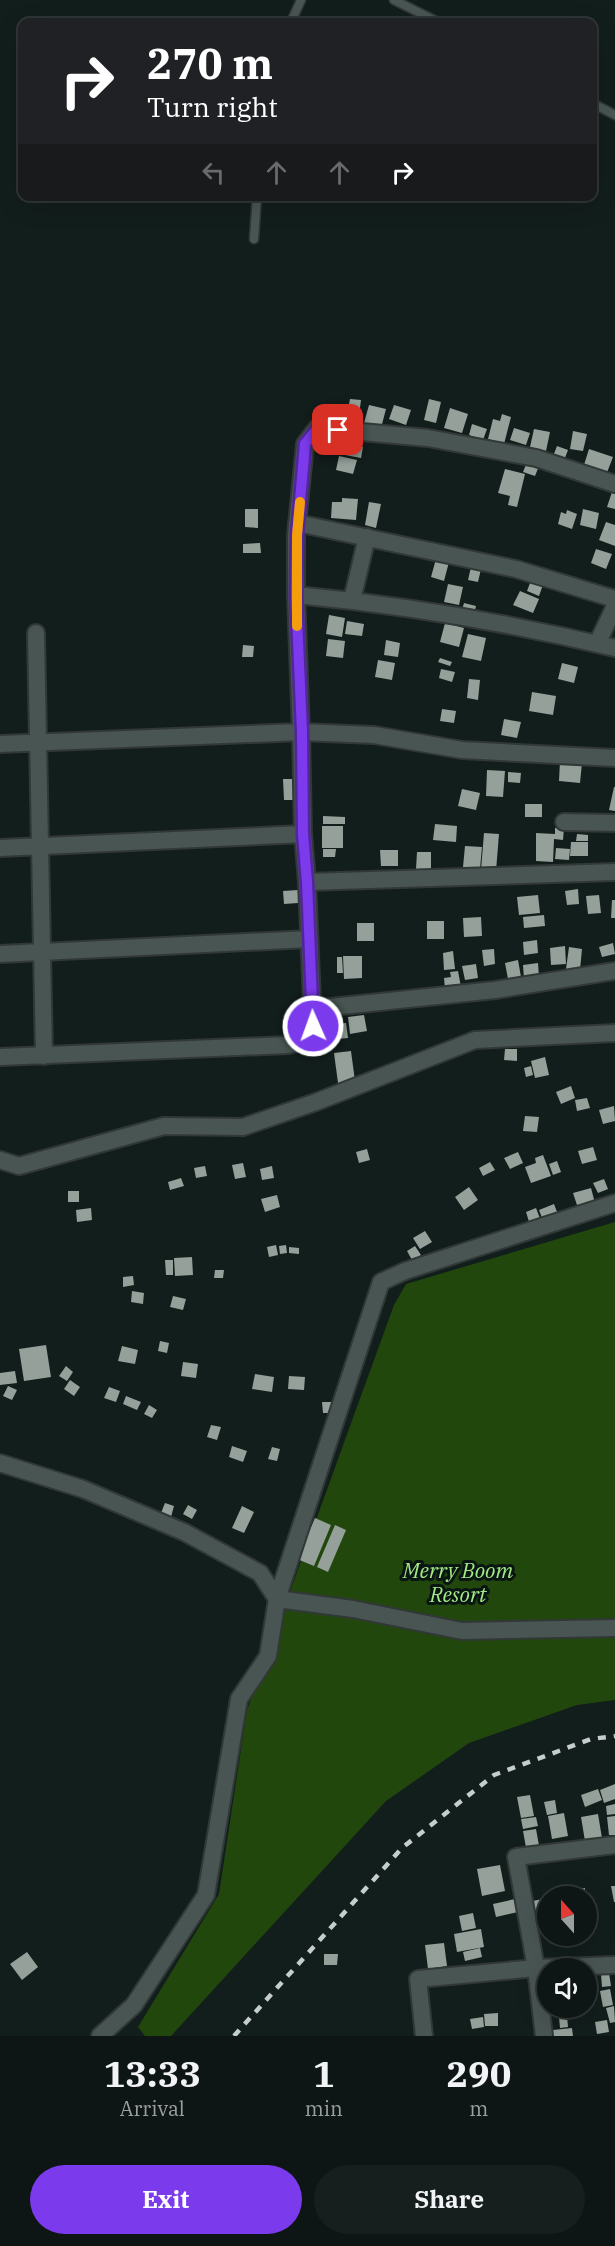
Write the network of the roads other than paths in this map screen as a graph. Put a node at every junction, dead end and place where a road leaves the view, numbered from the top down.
1 (301, 0) edge
2 (394, 0) edge
3 (293, 18) edge
4 (430, 18) edge
5 (597, 106) edge
6 (615, 115) edge
7 (257, 201) edge
8 (254, 239) dead end
9 (615, 484) edge
10 (297, 523) junction
11 (367, 537) junction
12 (296, 595) junction
13 (615, 599) edge
14 (352, 600) junction
15 (615, 606) edge
16 (36, 633) dead end
17 (597, 644) junction
18 (615, 648) edge
19 (302, 732) junction
20 (38, 742) junction
21 (0, 744) edge
22 (615, 758) edge
23 (564, 822) dead end
24 (615, 823) edge
25 (303, 834) junction
26 (40, 847) junction
27 (0, 848) edge
28 (615, 872) edge
29 (307, 882) junction
30 (309, 939) junction
31 (42, 952) junction
32 (0, 954) edge
33 (615, 971) edge
34 (312, 1009) junction
35 (615, 1033) edge
36 (44, 1056) junction
37 (0, 1057) edge
38 (0, 1160) edge
39 (615, 1203) edge
40 (0, 1463) edge
41 (277, 1599) junction
42 (615, 1628) edge
43 (615, 1845) edge
44 (615, 1965) edge
45 (536, 1968) junction
46 (100, 2036) edge
47 (424, 2036) edge
48 (544, 2036) edge

1 - 3 lane
2 - 4 lane
5 - 6 lane
7 - 8 lane
9 - 10 street
10 - 11 street
10 - 12 street
11 - 13 street
11 - 14 street
12 - 14 street
12 - 19 street
14 - 17 street
15 - 17 street
16 - 20 street
17 - 18 street
19 - 20 street
19 - 22 street
19 - 25 street
20 - 21 street
20 - 26 street
23 - 24 street
25 - 26 street
25 - 29 street
26 - 27 street
26 - 31 street
28 - 29 street
29 - 30 street
30 - 31 street
30 - 34 street
31 - 32 street
31 - 36 street
33 - 34 street
34 - 36 street
35 - 38 street
36 - 37 street
39 - 41 street
40 - 41 street
41 - 42 street
41 - 46 street
43 - 45 street
44 - 45 street
45 - 47 street
45 - 48 street

